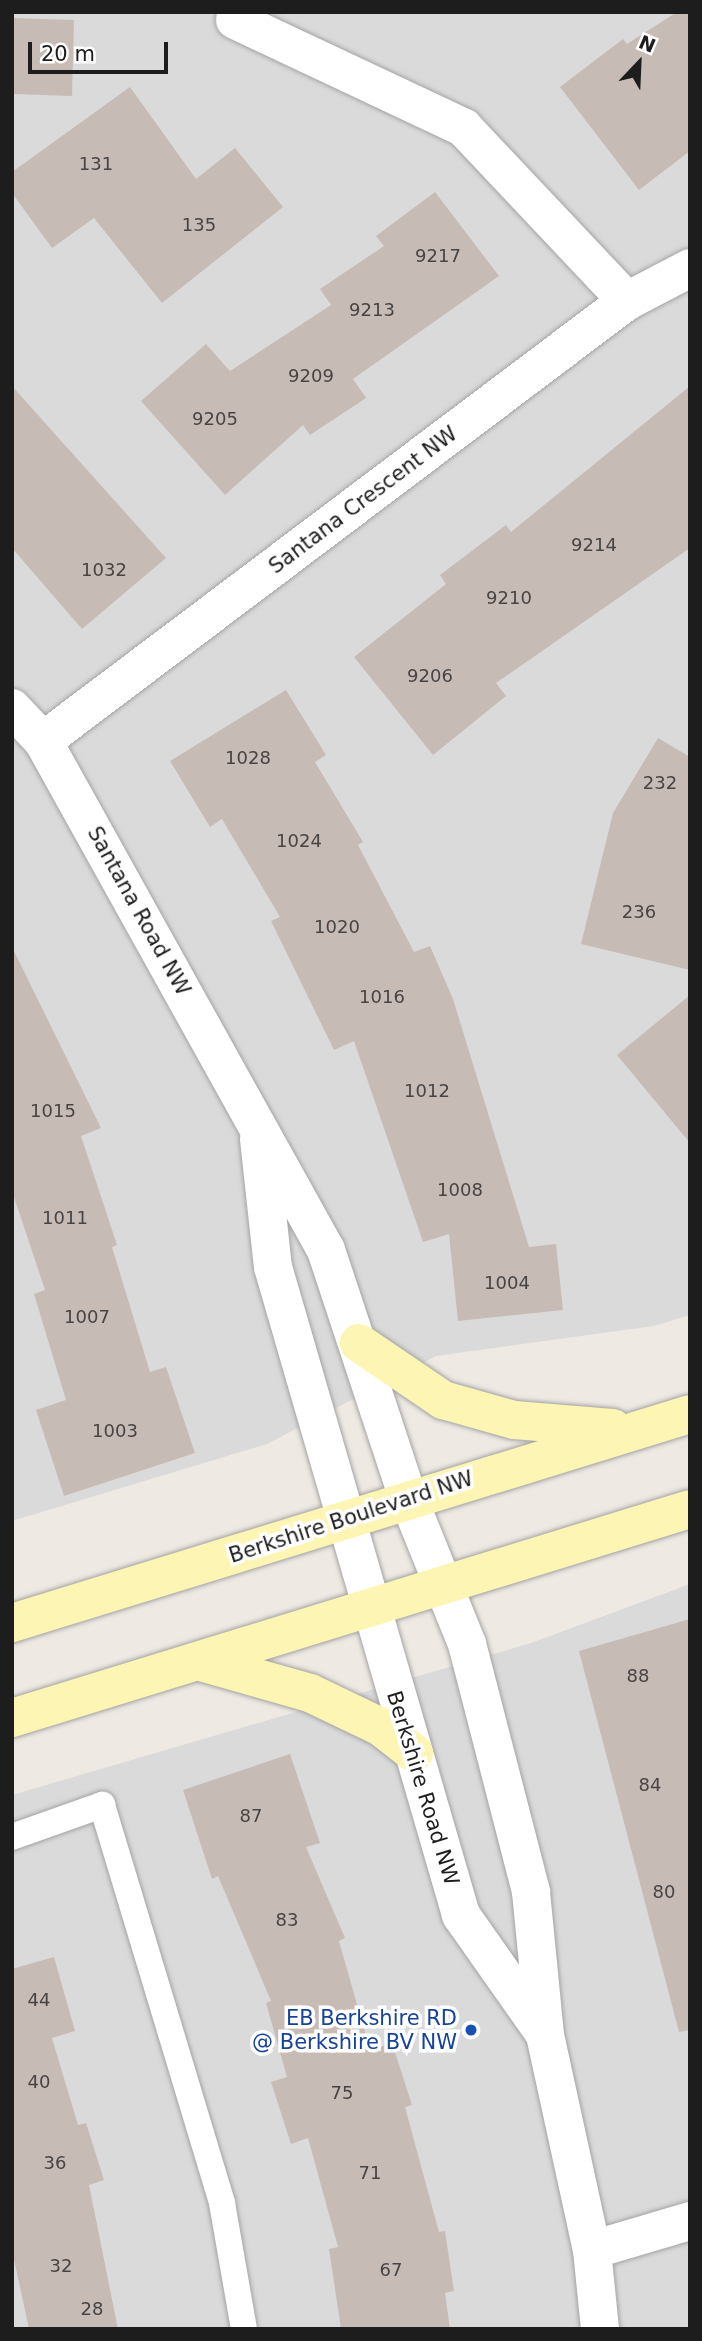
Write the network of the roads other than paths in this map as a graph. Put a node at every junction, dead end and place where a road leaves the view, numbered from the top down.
1 (235, 20) dead end
2 (690, 268) edge
3 (627, 301) junction
4 (12, 708) edge
5 (43, 741) junction
6 (257, 1119) junction
7 (359, 1343) junction
8 (690, 1413) edge
9 (636, 1430) junction
10 (408, 1498) junction
11 (690, 1509) edge
12 (343, 1520) junction
13 (444, 1587) junction
14 (368, 1609) junction
15 (12, 1623) edge
16 (197, 1661) junction
17 (12, 1718) edge
18 (414, 1753) junction
19 (12, 1836) edge
20 (545, 2035) junction
21 (690, 2221) edge
22 (592, 2250) junction
23 (244, 2329) edge
24 (600, 2329) edge

1 - 3 street
2 - 3 street, Santana Crescent NW
3 - 5 street, Santana Crescent NW
4 - 5 street, Santana Road NW
5 - 6 street, Santana Road NW
6 - 7 street, Santana Road NW
6 - 12 street, Santana Road NW
7 - 9 main road
7 - 10 street, Santana Road NW
8 - 9 main road, Berkshire Boulevard NW
9 - 10 main road, Berkshire Boulevard NW
10 - 12 main road, Berkshire Boulevard NW
10 - 13 street, Berkshire Road NW
11 - 13 main road
12 - 14 street, Berkshire Road NW
12 - 15 main road, Berkshire Boulevard NW
13 - 14 main road
13 - 20 street, Berkshire Road NW
14 - 16 main road
14 - 18 street, Berkshire Road NW
16 - 17 main road
16 - 18 main road
18 - 20 street, Berkshire Road NW
19 - 23 lane
20 - 22 street, Berkshire Road NW
21 - 22 street
22 - 24 street, Berkshire Road NW

